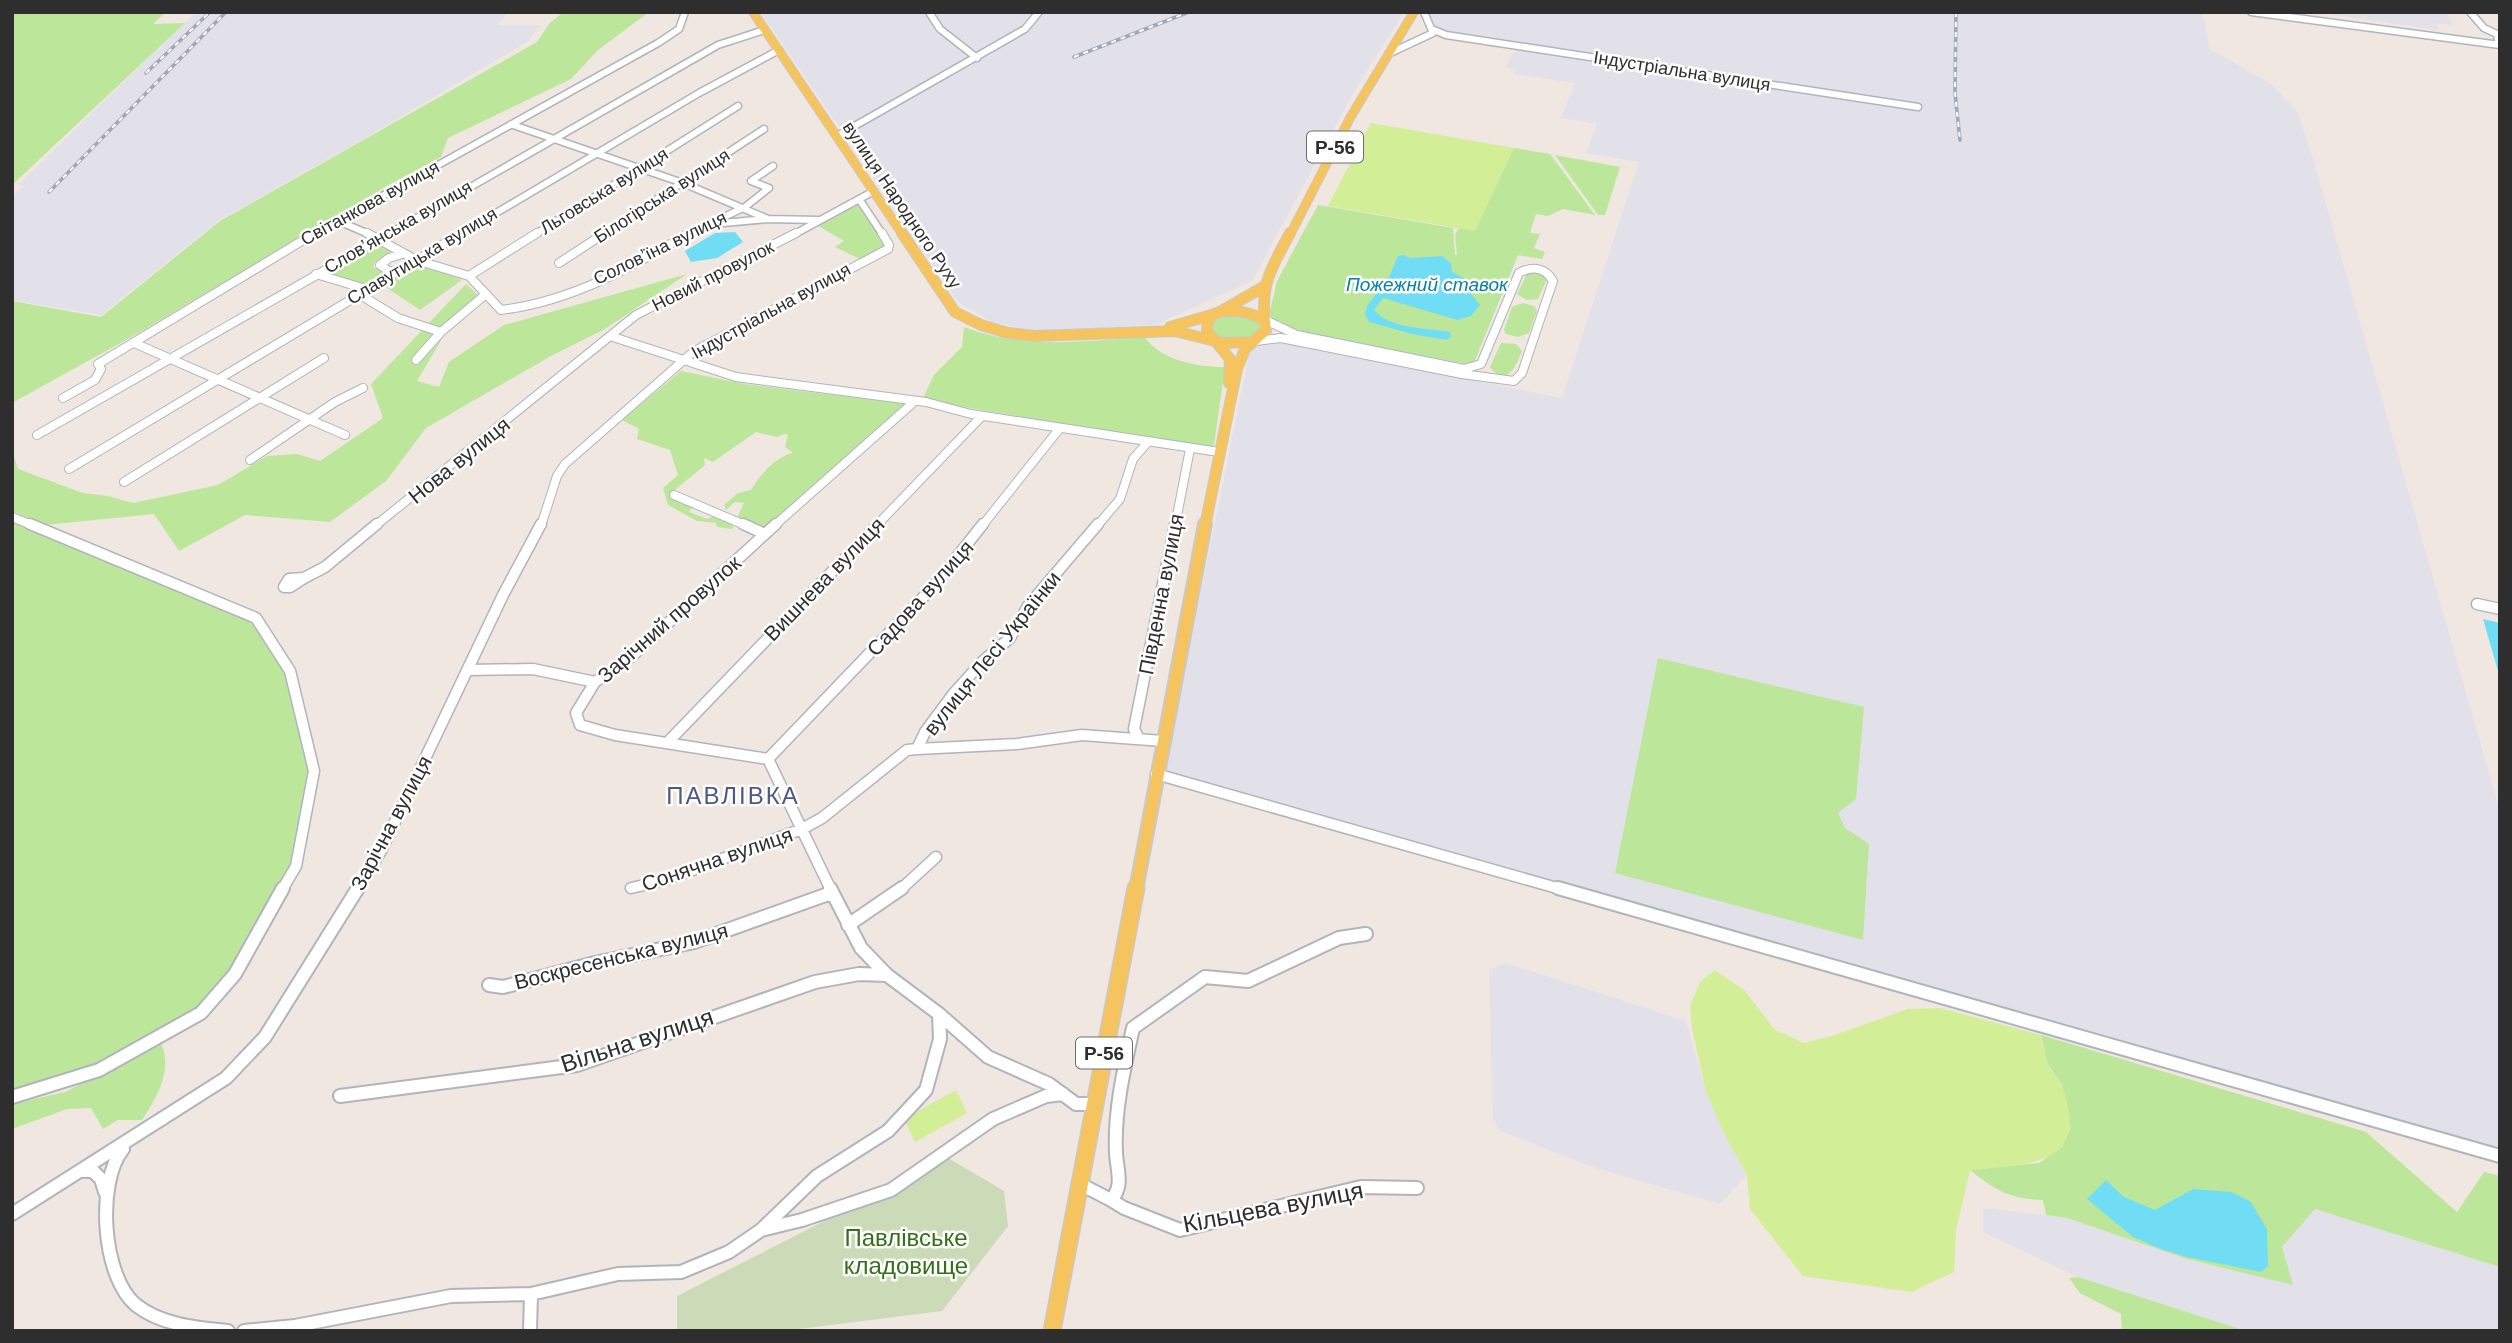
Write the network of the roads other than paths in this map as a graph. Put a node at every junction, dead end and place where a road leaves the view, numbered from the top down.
1 (685, 12) edge
2 (752, 12) edge
3 (929, 12) edge
4 (1039, 12) edge
5 (1424, 12) edge
6 (2251, 12) edge
7 (2470, 12) edge
8 (2262, 13) edge
9 (1412, 15) edge
10 (1428, 20) junction
11 (2484, 28) junction
12 (2500, 28) edge
13 (764, 30) junction
14 (1434, 30) junction
15 (1446, 34) junction
16 (1430, 37) junction
17 (1398, 39) junction
18 (1418, 42) junction
19 (2500, 45) edge
20 (779, 50) junction
21 (1388, 54) junction
22 (977, 58) junction
23 (738, 106) dead end
24 (1918, 107) dead end
25 (513, 125) junction
26 (764, 129) dead end
27 (837, 136) junction
28 (552, 139) junction
29 (595, 154) junction
30 (773, 166) dead end
31 (639, 170) junction
32 (683, 183) junction
33 (874, 191) junction
34 (859, 199) junction
35 (745, 207) junction
36 (768, 219) junction
37 (337, 220) junction
38 (820, 220) junction
39 (704, 225) junction
40 (379, 238) junction
41 (402, 254) junction
42 (416, 260) junction
43 (559, 263) dead end
44 (398, 271) junction
45 (316, 274) junction
46 (469, 276) junction
47 (1265, 286) junction
48 (362, 291) junction
49 (486, 294) junction
50 (1218, 313) junction
51 (1264, 319) junction
52 (1159, 331) junction
53 (441, 332) junction
54 (610, 336) junction
55 (1217, 341) junction
56 (1256, 341) junction
57 (134, 344) junction
58 (171, 358) junction
59 (324, 358) dead end
60 (416, 359) dead end
61 (683, 359) junction
62 (1481, 365) junction
63 (217, 378) junction
64 (1496, 379) junction
65 (363, 388) dead end
66 (63, 398) dead end
67 (260, 398) junction
68 (915, 401) junction
69 (1228, 405) junction
70 (982, 416) junction
71 (310, 419) junction
72 (1060, 428) junction
73 (37, 435) dead end
74 (345, 435) dead end
75 (1147, 443) junction
76 (1191, 449) junction
77 (1219, 452) junction
78 (250, 460) dead end
79 (69, 469) dead end
80 (124, 482) dead end
81 (674, 495) dead end
82 (12, 517) edge
83 (765, 534) junction
84 (304, 578) dead end
85 (2477, 604) dead end
86 (2500, 609) edge
87 (469, 670) junction
88 (595, 682) junction
89 (1139, 739) junction
90 (1163, 741) junction
91 (667, 743) junction
92 (917, 749) junction
93 (768, 759) junction
94 (1156, 774) junction
95 (802, 829) junction
96 (936, 857) dead end
97 (631, 888) dead end
98 (831, 892) junction
99 (848, 925) junction
100 (1366, 934) dead end
101 (887, 975) junction
102 (489, 985) dead end
103 (939, 1014) junction
104 (1063, 1094) junction
105 (340, 1096) dead end
106 (12, 1097) edge
107 (1094, 1104) junction
108 (128, 1142) junction
109 (2500, 1156) edge
110 (83, 1171) junction
111 (1080, 1184) junction
112 (1417, 1188) dead end
113 (105, 1192) junction
114 (1111, 1200) junction
115 (12, 1214) edge
116 (761, 1230) junction
117 (531, 1294) junction
118 (229, 1331) edge
119 (244, 1331) edge
120 (530, 1331) edge
121 (1052, 1331) edge

1 - 25 street, Світанкова вулиця
2 - 13 main road, вулиця Народного Руху
3 - 22 street
4 - 22 street
5 - 10 street
6 - 8 street
7 - 11 street
8 - 19 street
9 - 10 street
9 - 17 main road, Р-56
10 - 14 street
11 - 12 street
11 - 19 street
13 - 20 main road, вулиця Народного Руху
13 - 28 street, Словʼянська вулиця
14 - 15 street, Індустріальна вулиця
14 - 16 street
15 - 16 street, Індустріальна вулиця
15 - 24 street, Індустріальна вулиця
16 - 18 street, Індустріальна вулиця
17 - 18 street
17 - 21 main road, Р-56
18 - 21 street, Індустріальна вулиця
20 - 27 main road, вулиця Народного Руху
20 - 29 street, Славутицька вулиця
21 - 47 main road, Р-56
22 - 27 street
23 - 31 street, Льговська вулиця
25 - 28 street
25 - 37 street, Світанкова вулиця
26 - 32 street, Білогірська вулиця
27 - 33 main road, вулиця Народного Руху
28 - 29 street
28 - 40 street, Словʼянська вулиця
29 - 31 street
29 - 42 street, Славутицька вулиця
30 - 35 street, Соловʼїна вулиця
31 - 32 street
31 - 46 street, Льговська вулиця
32 - 35 street
32 - 43 street, Білогірська вулиця
33 - 34 street, Новий провулок
33 - 52 main road, вулиця Народного Руху
34 - 38 street, Новий провулок
34 - 61 street, Індустріальна вулиця
35 - 36 street
35 - 39 street, Соловʼїна вулиця
36 - 38 street
36 - 39 street
37 - 40 street
37 - 57 street, Світанкова вулиця
38 - 54 street, Новий провулок
39 - 49 street, Соловʼїна вулиця
40 - 41 street
40 - 45 street, Словʼянська вулиця
41 - 42 street
41 - 44 street
42 - 44 street, Славутицька вулиця
42 - 46 street
44 - 48 street, Славутицька вулиця
45 - 48 street
45 - 58 street, Словʼянська вулиця
46 - 49 street
47 - 50 main road
47 - 51 main road, Р-56
48 - 53 street
48 - 63 street, Славутицька вулиця
49 - 53 street
50 - 51 main road
50 - 52 main road, вулиця Народного Руху
50 - 55 main road, Р-56
51 - 56 main road, Р-56
51 - 62 street
52 - 55 main road, вулиця Народного Руху
53 - 60 street
54 - 61 street
54 - 84 street, Нова вулиця
55 - 56 main road
55 - 69 main road, Р-56
56 - 64 street
56 - 69 main road, Р-56
57 - 58 street
57 - 66 street, Світанкова вулиця
58 - 63 street
58 - 73 street, Словʼянська вулиця
59 - 67 street
61 - 68 street
61 - 87 street, Зарічна вулиця
62 - 64 street
62 - 64 street
63 - 67 street
63 - 79 street, Славутицька вулиця
65 - 71 street
67 - 71 street
67 - 80 street
68 - 70 street
68 - 83 street, Зарічний провулок
69 - 77 main road, Р-56
70 - 72 street
70 - 91 street, Вишнева вулиця
71 - 74 street
71 - 78 street
72 - 75 street
72 - 93 street, Садова вулиця
75 - 76 street
75 - 92 street, вулиця Лесі Українки
76 - 77 street
76 - 89 street, Південна вулиця
77 - 90 main road, Р-56
81 - 83 street, Зарічний провулок
82 - 106 street
83 - 88 street, Зарічний провулок
85 - 86 street
87 - 88 street
87 - 108 street, Зарічна вулиця
88 - 91 street, Зарічний провулок
89 - 90 street
89 - 92 street
90 - 94 main road, Р-56
91 - 93 street, Зарічний провулок
92 - 95 street, вулиця Лесі Українки
93 - 95 street
94 - 107 main road, Р-56
94 - 109 street
95 - 97 street, Сонячна вулиця
95 - 98 street
96 - 99 street
98 - 99 street
98 - 102 street, Воскресенська вулиця
99 - 101 street
100 - 114 street
101 - 103 street
101 - 105 street, Вільна вулиця
103 - 104 street
103 - 116 street
104 - 107 street
104 - 116 street
107 - 111 main road, Р-56
108 - 110 street, Зарічна вулиця
108 - 113 street
110 - 113 street
110 - 115 street, Зарічна вулиця
111 - 114 street, Кільцева вулиця
111 - 121 main road, Р-56
112 - 114 street, Кільцева вулиця
113 - 118 street
116 - 117 street
117 - 119 street
117 - 120 street

